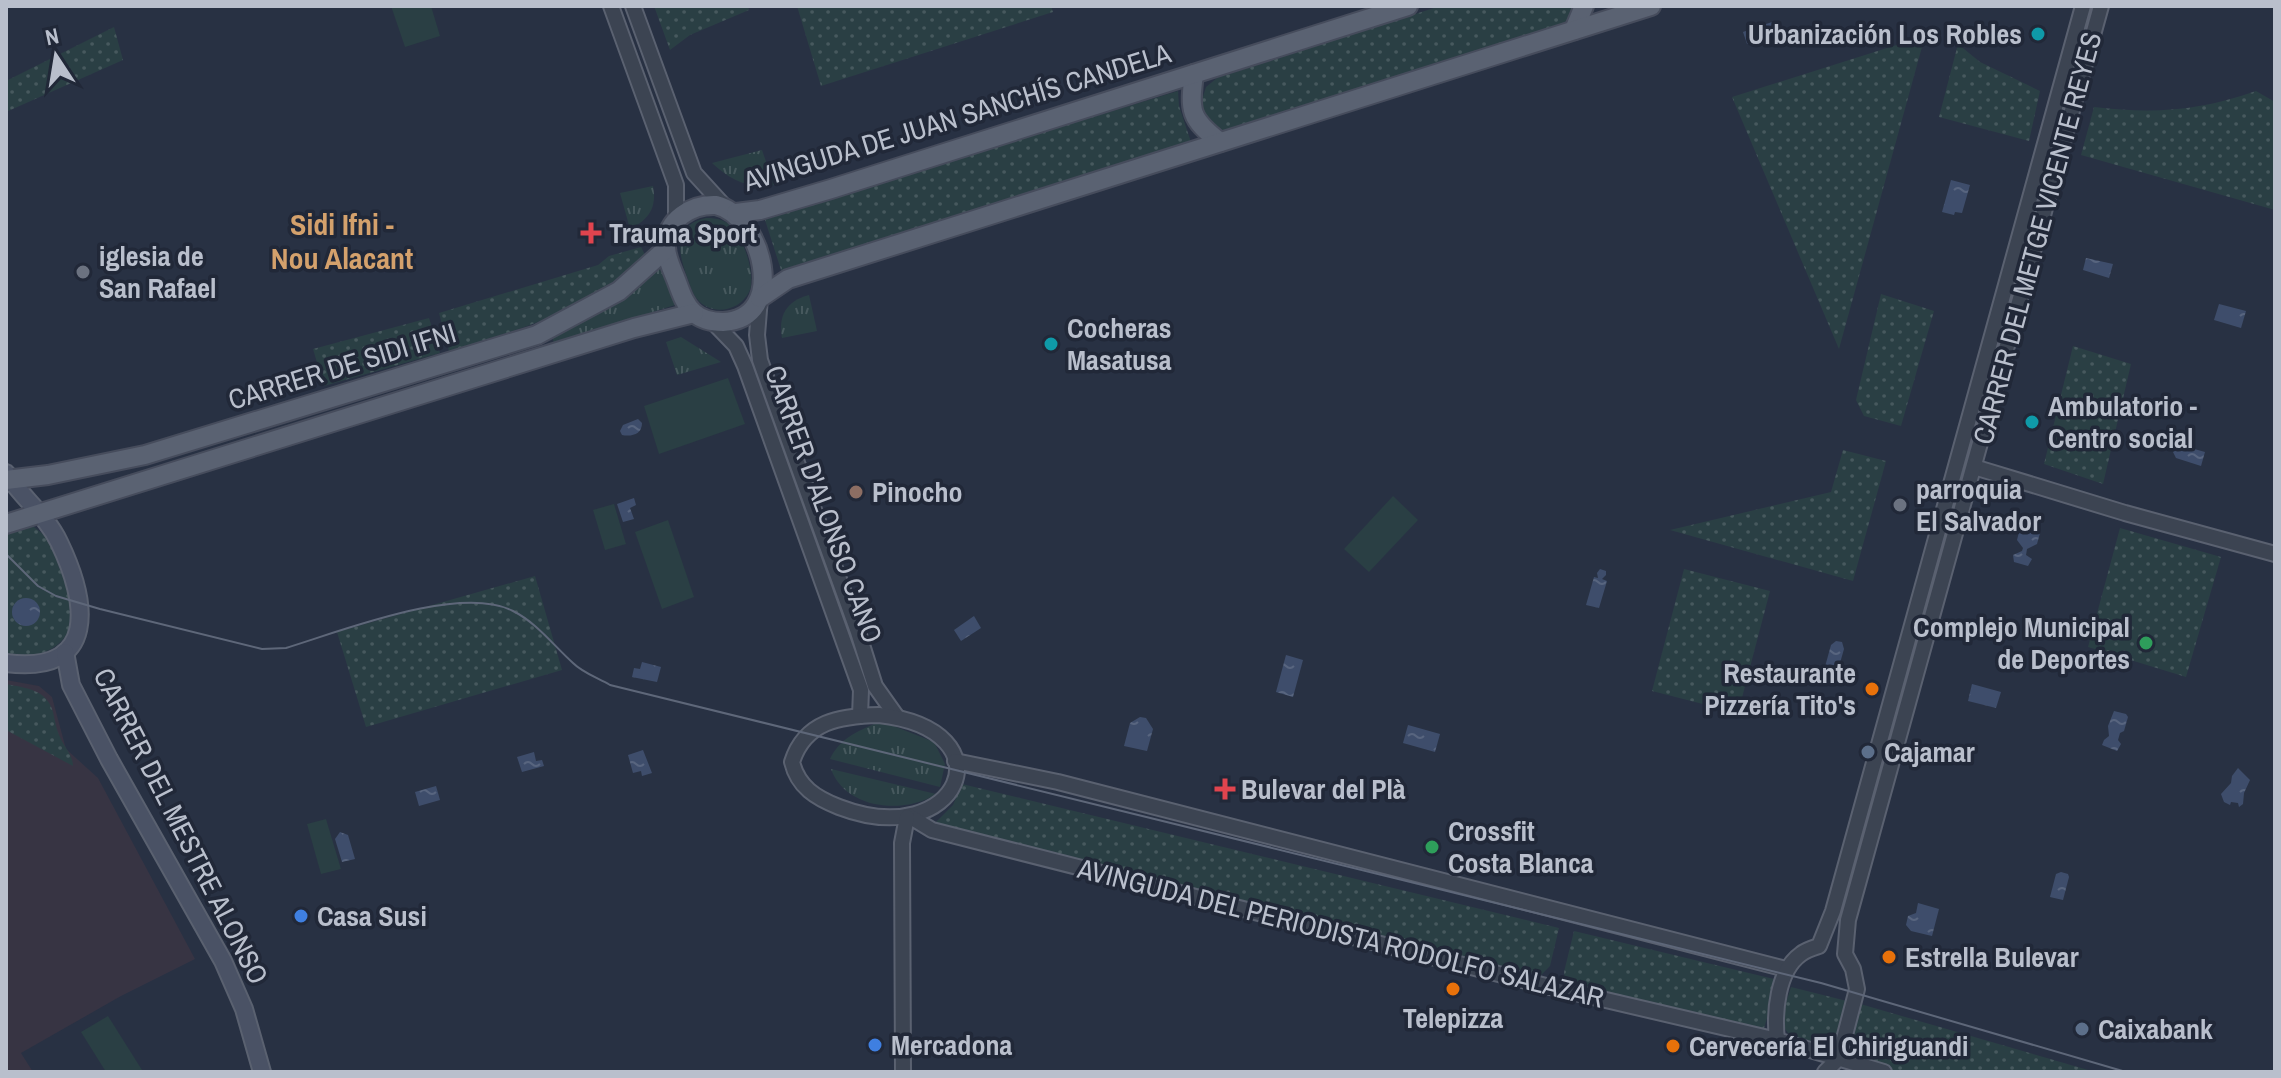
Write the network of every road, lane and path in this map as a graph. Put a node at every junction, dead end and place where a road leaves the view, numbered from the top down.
1 (611, 6) edge
2 (633, 6) edge
3 (1408, 6) edge
4 (1584, 6) edge
5 (1651, 6) edge
6 (2083, 6) edge
7 (2101, 6) edge
8 (1574, 30) junction
9 (1194, 74) junction
10 (1220, 142) junction
11 (731, 210) junction
12 (676, 220) junction
13 (666, 249) junction
14 (760, 298) junction
15 (694, 313) junction
16 (712, 321) junction
17 (1974, 467) junction
18 (8, 478) edge
19 (83, 499) junction
20 (40, 513) junction
21 (6, 524) edge
22 (58, 541) junction
23 (2275, 554) edge
24 (65, 652) junction
25 (6, 663) edge
26 (860, 716) junction
27 (897, 717) junction
28 (955, 761) junction
29 (908, 816) junction
30 (1819, 946) junction
31 (1845, 954) junction
32 (1786, 969) junction
33 (1777, 1040) junction
34 (1839, 1058) junction
35 (902, 1070) edge
36 (262, 1072) edge
37 (1825, 1072) edge
38 (1884, 1072) edge

1 - 12 street
2 - 11 street, CARRER D'ALONSO CANO
3 - 9 main road, AVINGUDA DE JUAN SANCHÍS CANDELA
4 - 8 main road
5 - 8 main road
6 - 30 street, CARRER DEL METGE VICENTE REYES
7 - 17 street, CARRER DEL METGE VICENTE REYES
8 - 10 main road
9 - 10 main road, AVINGUDA DE JUAN SANCHÍS CANDELA
9 - 11 main road, AVINGUDA DE JUAN SANCHÍS CANDELA
10 - 14 main road
11 - 12 main road
11 - 14 main road, CARRER D'ALONSO CANO
12 - 13 main road
13 - 15 main road
13 - 18 main road, CARRER DE SIDI IFNI
14 - 16 main road
14 - 27 street, CARRER D'ALONSO CANO
15 - 16 main road, CARRER D'ALONSO CANO
15 - 19 main road, CARRER DE SIDI IFNI
16 - 26 street, CARRER D'ALONSO CANO
17 - 23 street
17 - 31 street, CARRER DEL METGE VICENTE REYES
18 - 20 main road, CARRER DEL MESTRE ALONSO
19 - 20 main road, CARRER DE SIDI IFNI
19 - 22 main road
20 - 21 main road
20 - 22 main road, CARRER DEL MESTRE ALONSO
22 - 24 main road, CARRER DEL MESTRE ALONSO
24 - 25 main road, CARRER DEL MESTRE ALONSO
24 - 36 main road, CARRER DEL MESTRE ALONSO
26 - 27 street
26 - 29 street
27 - 28 street
28 - 29 street
28 - 32 street
29 - 33 street, AVINGUDA DEL PERIODISTA RODOLFO SALAZAR
29 - 35 street
30 - 31 street
30 - 32 street
31 - 34 street
32 - 33 street
33 - 34 street, AVINGUDA DEL PERIODISTA RODOLFO SALAZAR
34 - 37 street
34 - 38 street, AVINGUDA DEL PERIODISTA RODOLFO SALAZAR

